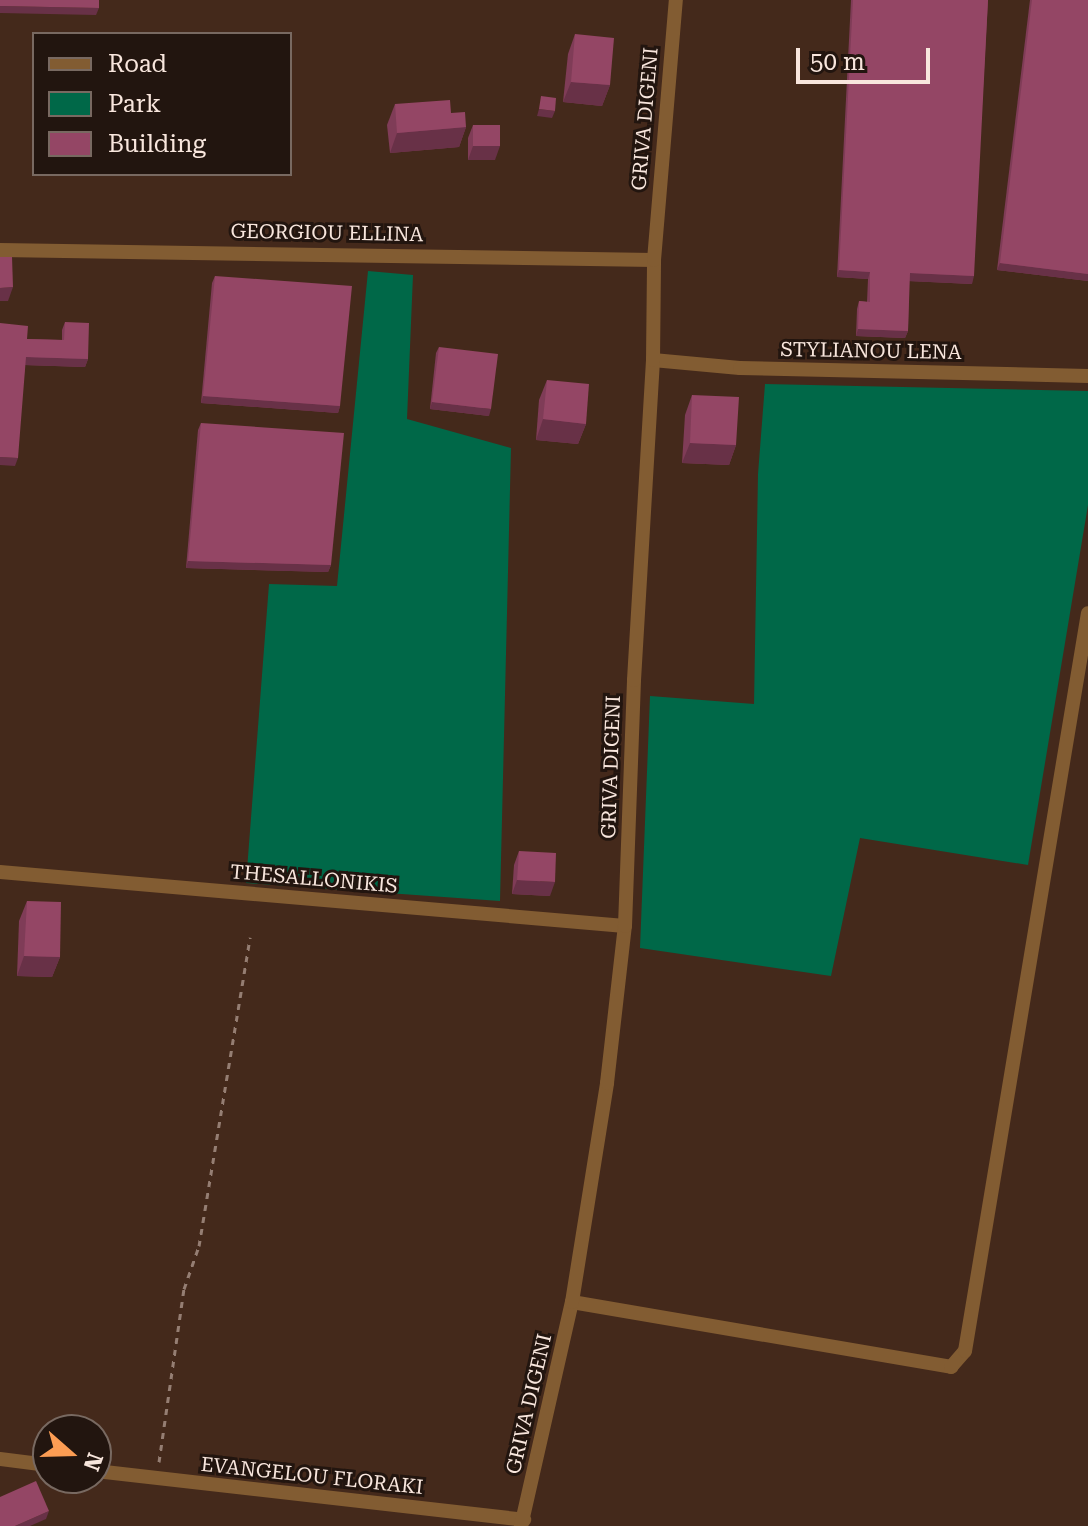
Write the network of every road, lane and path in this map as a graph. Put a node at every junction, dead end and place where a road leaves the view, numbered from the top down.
1 (676, 0) edge
2 (0, 250) edge
3 (654, 260) junction
4 (653, 360) junction
5 (1088, 376) edge
6 (1088, 613) edge
7 (0, 872) edge
8 (625, 926) junction
9 (250, 937) dead end
10 (572, 1302) junction
11 (0, 1459) edge
12 (32, 1463) edge
13 (112, 1473) edge
14 (157, 1478) junction
15 (522, 1523) edge

1 - 3 street, GRIVA DIGENI
2 - 3 street, GEORGIOU ELLINA
3 - 4 street, GRIVA DIGENI
4 - 5 street, STYLIANOU LENA
4 - 8 street, GRIVA DIGENI
6 - 10 street
7 - 8 street, THESALLONIKIS
8 - 10 street, GRIVA DIGENI
9 - 14 path
10 - 15 street, GRIVA DIGENI
11 - 12 street
13 - 14 street, EVANGELOU FLORAKI
14 - 15 street, EVANGELOU FLORAKI

